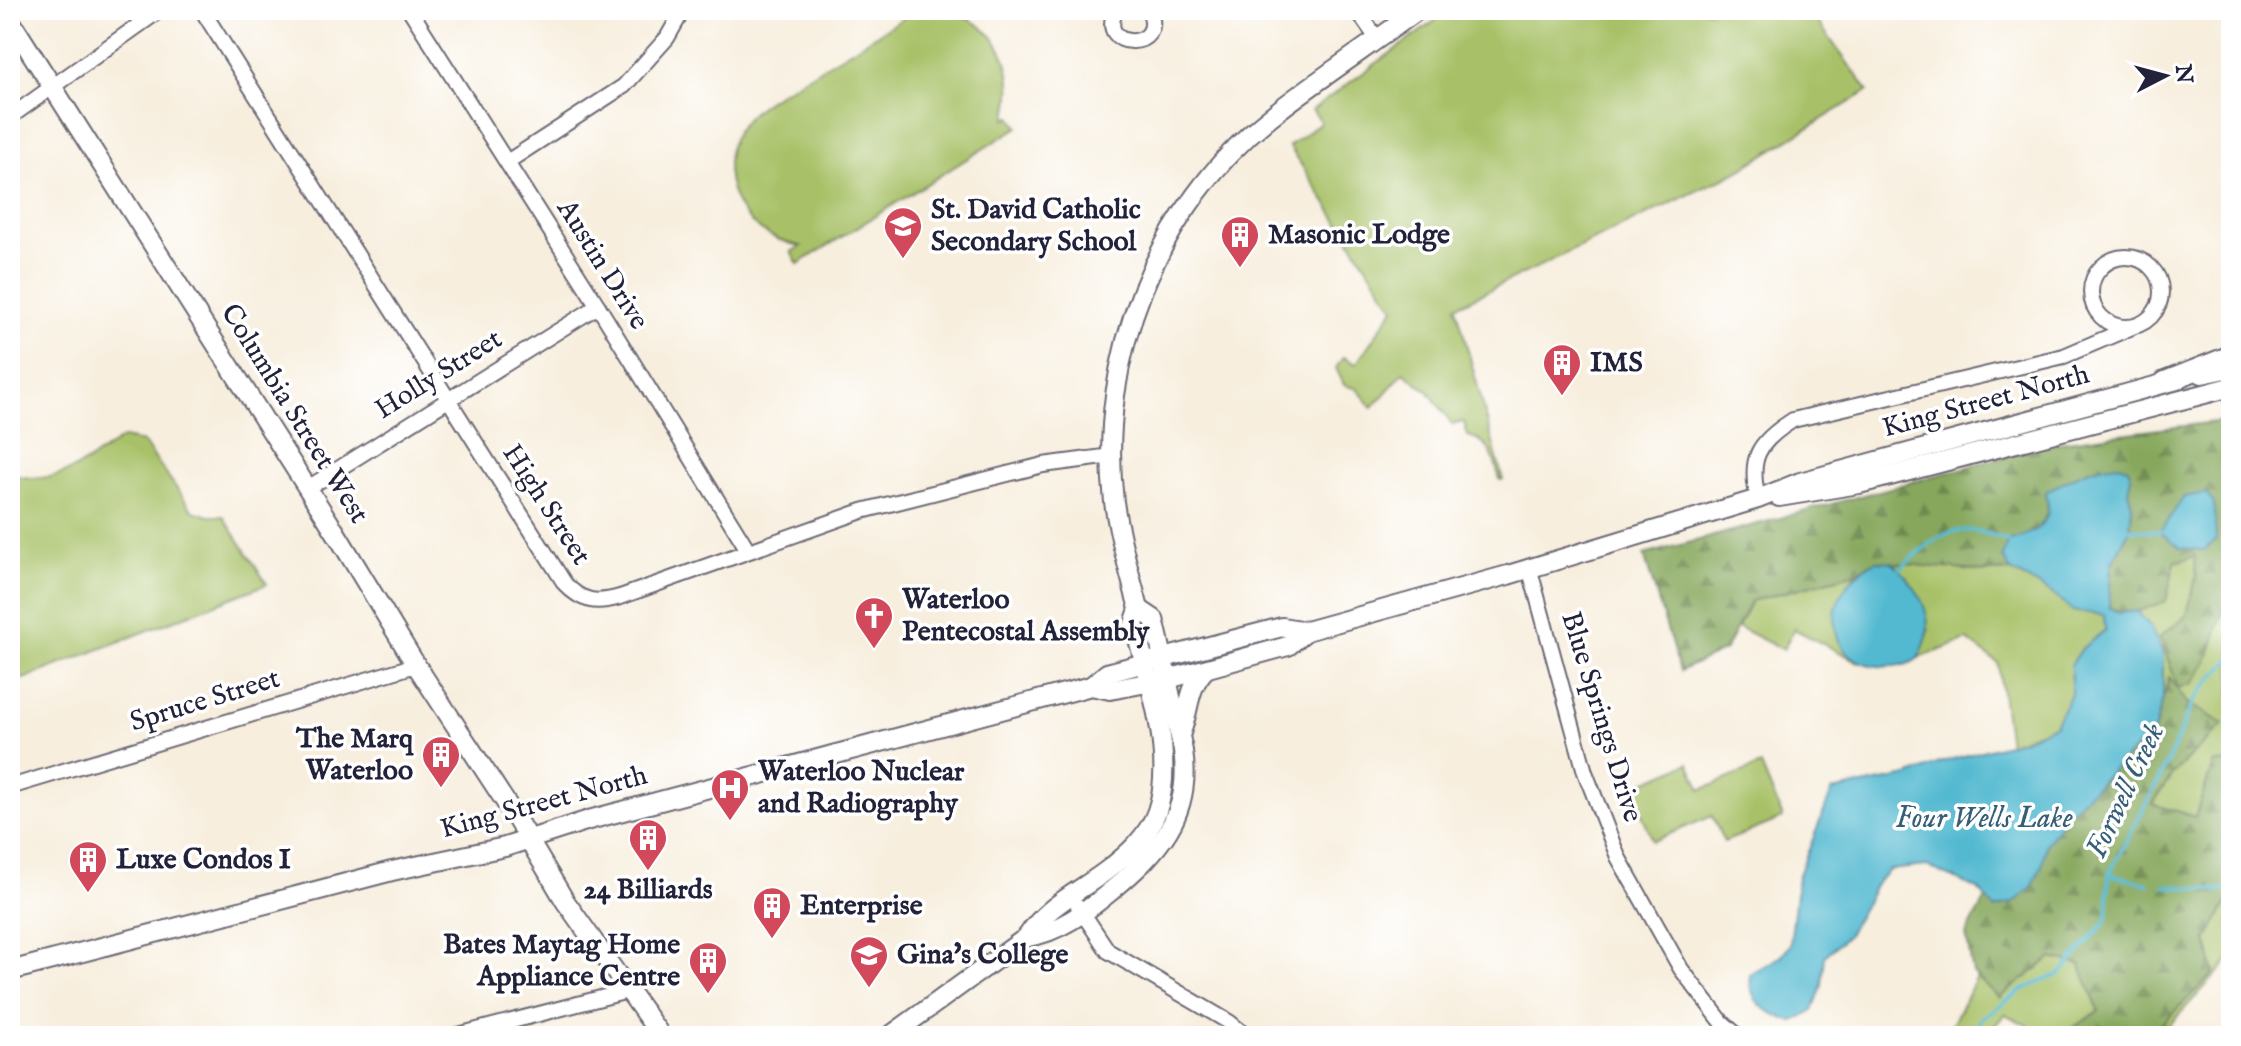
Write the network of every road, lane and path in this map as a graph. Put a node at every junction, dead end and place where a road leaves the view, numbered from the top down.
1 (160, 10) edge
2 (202, 10) edge
3 (410, 10) edge
4 (683, 10) edge
5 (1116, 10) edge
6 (1149, 10) edge
7 (1357, 10) edge
8 (1418, 10) edge
9 (10, 20) edge
10 (1378, 40) junction
11 (52, 86) junction
12 (10, 117) edge
13 (507, 162) junction
14 (598, 306) junction
15 (2132, 327) junction
16 (2231, 356) edge
17 (2231, 368) edge
18 (2165, 382) junction
19 (2231, 387) edge
20 (448, 400) junction
21 (1112, 456) junction
22 (308, 488) junction
23 (1758, 499) junction
24 (748, 550) junction
25 (1529, 567) junction
26 (1139, 609) junction
27 (1306, 631) junction
28 (1163, 659) junction
29 (1144, 664) junction
30 (416, 665) junction
31 (1206, 669) junction
32 (1168, 679) junction
33 (1149, 684) junction
34 (1091, 686) junction
35 (1180, 735) junction
36 (10, 787) edge
37 (528, 839) junction
38 (1072, 895) junction
39 (1082, 912) junction
40 (1027, 937) junction
41 (10, 971) edge
42 (628, 991) junction
43 (454, 1036) edge
44 (661, 1036) edge
45 (890, 1036) edge
46 (1246, 1036) edge
47 (1738, 1036) edge

1 - 11 street
2 - 20 street, High Street
3 - 13 street, Austin Drive
4 - 13 street
5 - 6 street
7 - 10 street
8 - 10 main road
9 - 11 main road, Columbia Street West
10 - 21 main road
11 - 12 street
11 - 22 main road, Columbia Street West
13 - 14 street, Austin Drive
14 - 20 street, Holly Street
14 - 24 street, Austin Drive
15 - 15 street
15 - 23 street
16 - 18 highway
17 - 18 main road, King Street North
18 - 23 main road, King Street North
19 - 23 main road, King Street North
20 - 22 street, Holly Street
20 - 24 street, High Street
21 - 24 street, High Street
21 - 26 main road
22 - 30 main road, Columbia Street West
23 - 25 main road, King Street North
25 - 27 main road, King Street North
25 - 47 street, Blue Springs Drive
26 - 28 main road
26 - 29 main road
27 - 28 main road, King Street North
27 - 31 main road, King Street North
28 - 29 main road, King Street North
28 - 32 main road
29 - 33 main road
29 - 34 main road, King Street North
30 - 36 street, Spruce Street
30 - 37 main road, Columbia Street West
31 - 32 main road, King Street North
31 - 35 main road
32 - 33 main road, King Street North
32 - 35 main road
33 - 34 main road, King Street North
33 - 38 main road
34 - 37 main road, King Street North
35 - 39 main road
37 - 41 main road, King Street North
37 - 42 main road, Columbia Street West
38 - 39 street
38 - 40 main road
39 - 40 main road
39 - 46 street
40 - 45 main road
42 - 43 street
42 - 44 main road, Columbia Street West

